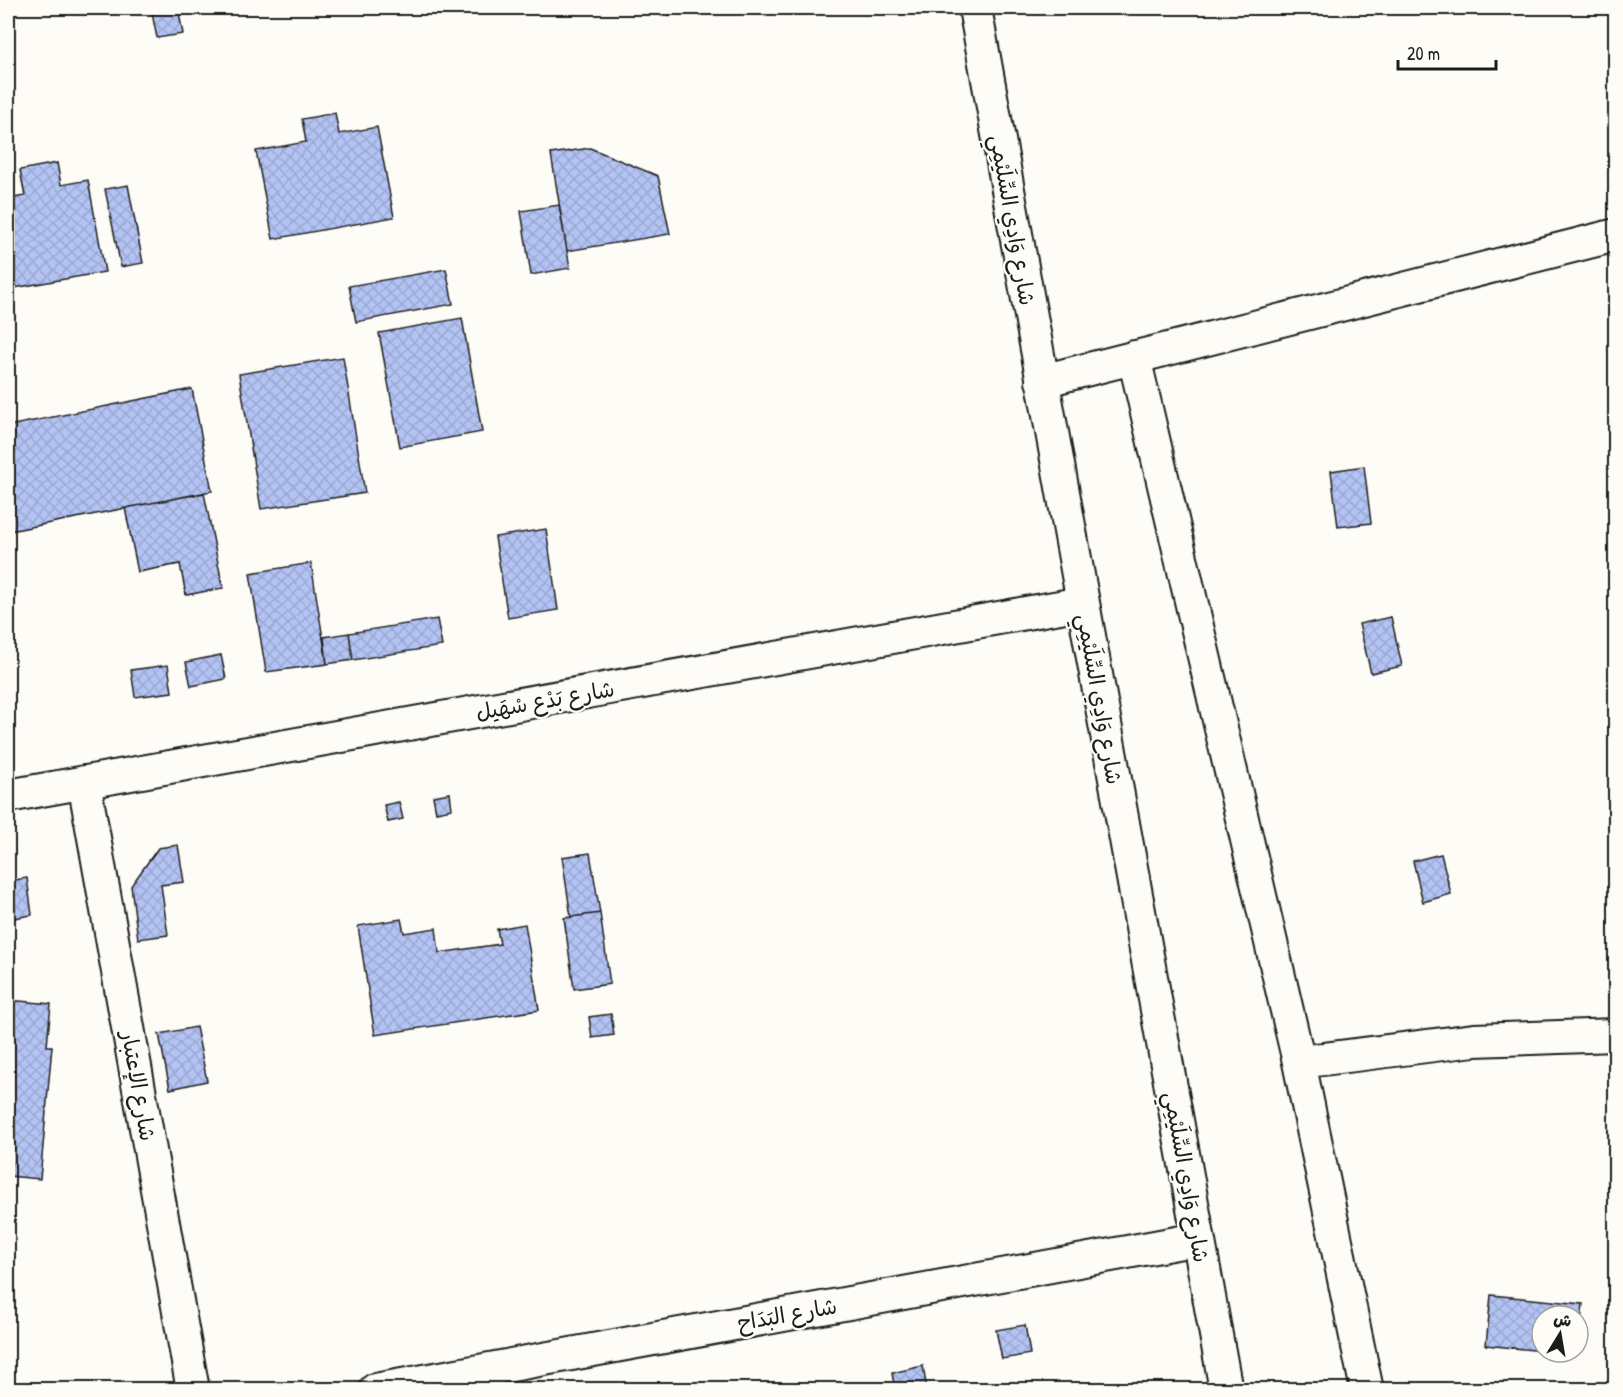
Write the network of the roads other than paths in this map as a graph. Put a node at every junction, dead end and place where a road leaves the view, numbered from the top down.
1 (975, 8) edge
2 (1616, 235) edge
3 (1134, 357) junction
4 (1042, 381) junction
5 (1082, 603) junction
6 (84, 782) junction
7 (8, 796) edge
8 (1616, 1035) edge
9 (1299, 1062) junction
10 (1198, 1239) junction
11 (193, 1389) edge
12 (375, 1389) edge
13 (1226, 1389) edge
14 (1366, 1389) edge

1 - 4 street, شارع وَادِي السِّلَيْمِي
2 - 3 street
3 - 4 street
3 - 9 street
4 - 5 street, شارع وَادِي السِّلَيْمِي
5 - 6 street, شارع بَدْع سْهَيل
5 - 10 street, شارع وَادِي السِّلَيْمِي
6 - 7 street, شارع بَدْع سْهَيل
6 - 11 street, شارع الإعتبار
8 - 9 street
9 - 14 street
10 - 12 street, شارع البَدَاح
10 - 13 street, شارع وَادِي السِّلَيْمِي

